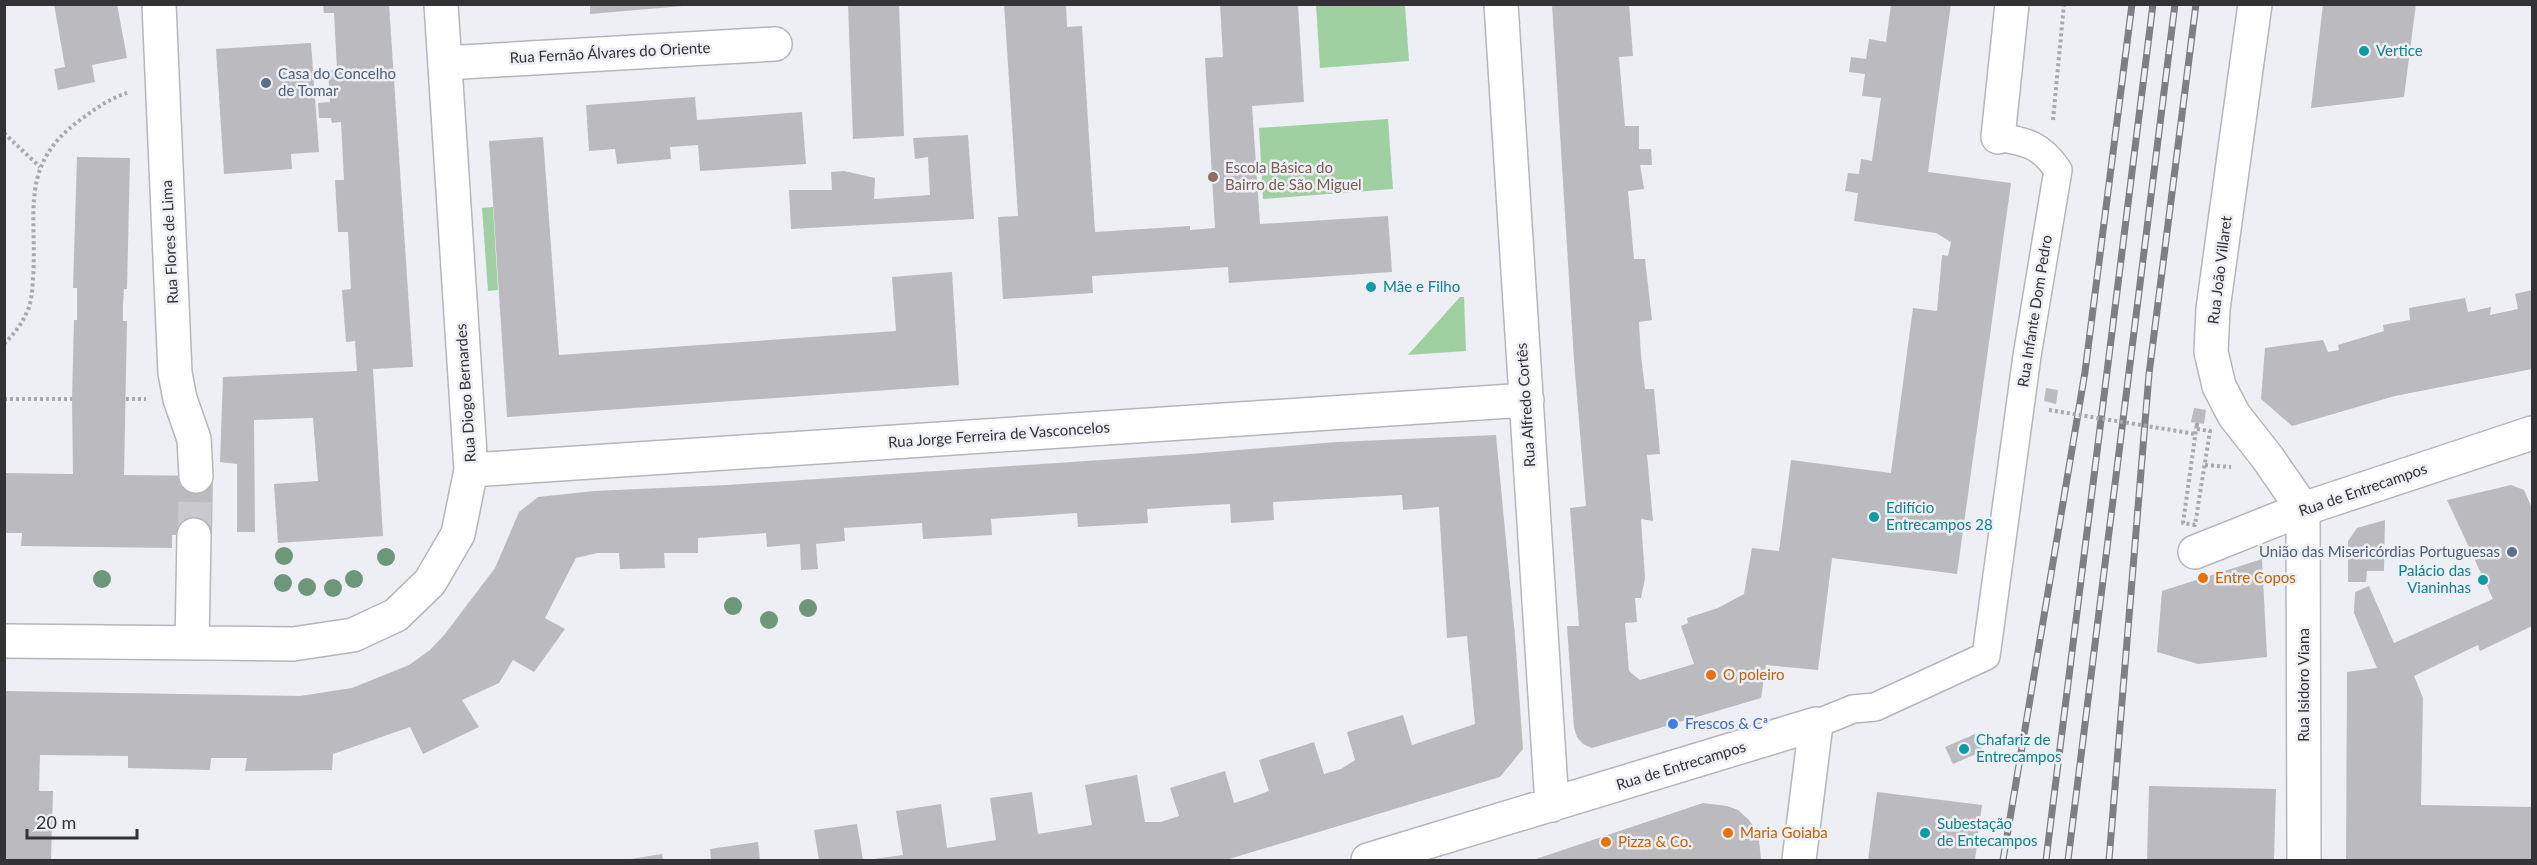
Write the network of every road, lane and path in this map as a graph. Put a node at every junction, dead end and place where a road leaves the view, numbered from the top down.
1 (159, 4) edge
2 (441, 4) edge
3 (1501, 4) edge
4 (2013, 4) edge
5 (2254, 4) edge
6 (776, 44) dead end
7 (445, 63) junction
8 (163, 82) junction
9 (4, 133) edge
10 (1998, 137) joint
11 (40, 167) junction
12 (4, 344) edge
13 (4, 399) edge
14 (72, 399) dead end
15 (1527, 400) junction
16 (2049, 410) dead end
17 (2532, 433) edge
18 (2196, 434) junction
19 (471, 470) junction
20 (196, 476) tunnel mouth
21 (2303, 509) junction
22 (194, 535) tunnel mouth
23 (2195, 552) dead end
24 (4, 641) edge
25 (192, 643) junction
26 (1986, 656) joint
27 (1816, 724) junction
28 (1552, 805) junction
29 (1368, 861) edge
30 (1799, 861) edge
31 (2304, 861) edge

1 - 8 street, Rua Flores de Lima
2 - 7 street, Rua Diogo Bernardes
3 - 15 street, Rua Alfredo Cortês
4 - 10 street, Rua Infante Dom Pedro
5 - 21 street, Rua João Villaret
6 - 7 street, Rua Fernão Álvares do Oriente
7 - 19 street, Rua Diogo Bernardes
8 - 11 path
8 - 20 street, Rua Flores de Lima
9 - 11 path
10 - 26 street, Rua Infante Dom Pedro
11 - 12 path
13 - 14 path
15 - 19 street, Rua Jorge Ferreira de Vasconcelos
15 - 28 street, Rua Alfredo Cortês
16 - 18 path, bridge
17 - 21 street, Rua de Entrecampos
18 - 18 path
19 - 25 street, Rua Diogo Bernardes
21 - 23 street, Rua de Entrecampos
21 - 31 street, Rua Isidoro Viana
22 - 25 street
24 - 25 street, Rua Diogo Bernardes
26 - 27 street, Rua de Entrecampos
27 - 28 street, Rua de Entrecampos
27 - 30 street
28 - 29 street, Rua de Entrecampos

